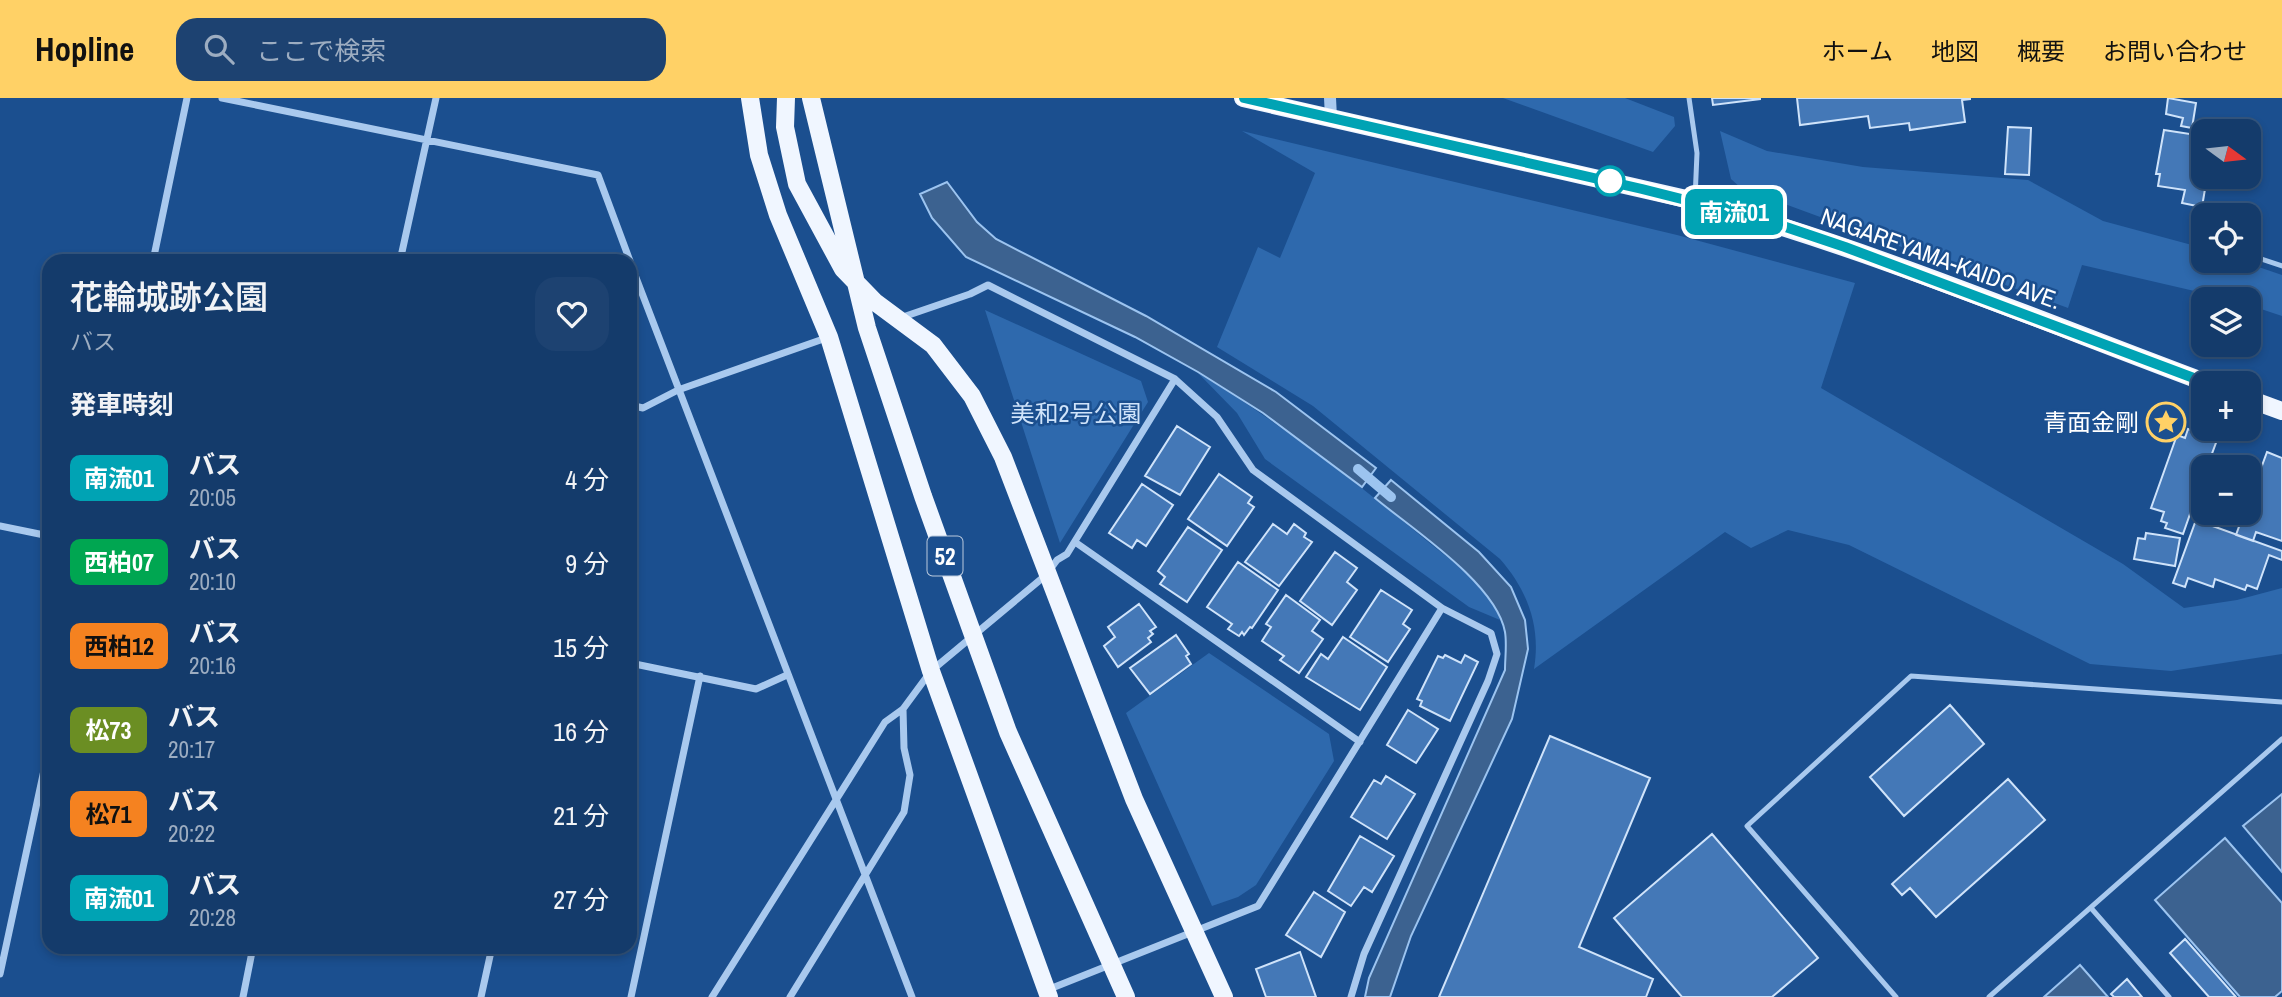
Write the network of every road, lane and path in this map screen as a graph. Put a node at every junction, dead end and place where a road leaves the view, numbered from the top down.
1 (187, 98) edge
2 (222, 98) edge
3 (436, 98) edge
4 (750, 98) edge
5 (786, 98) edge
6 (811, 98) edge
7 (1244, 98) edge
8 (1330, 98) edge
9 (1689, 98) edge
10 (1331, 117) junction
11 (427, 140) junction
12 (1695, 201) junction
13 (154, 254) edge
14 (402, 254) edge
15 (627, 254) edge
16 (2261, 259) edge
17 (2282, 266) edge
18 (637, 280) edge
19 (899, 318) junction
20 (829, 337) junction
21 (2191, 377) edge
22 (1175, 379) junction
23 (678, 390) junction
24 (2261, 403) edge
25 (637, 407) edge
26 (2282, 411) edge
27 (0, 526) edge
28 (42, 535) edge
29 (1075, 542) junction
30 (1046, 575) junction
31 (1442, 608) junction
32 (637, 664) edge
33 (930, 671) junction
34 (787, 675) junction
35 (701, 677) junction
36 (2282, 702) edge
37 (903, 709) junction
38 (2282, 739) edge
39 (1360, 742) junction
40 (42, 779) edge
41 (836, 800) junction
42 (865, 877) junction
43 (2091, 908) junction
44 (1194, 930) junction
45 (252, 954) edge
46 (490, 954) edge
47 (0, 974) edge
48 (1048, 994) edge
49 (243, 997) edge
50 (481, 997) edge
51 (631, 997) edge
52 (712, 997) edge
53 (790, 997) edge
54 (912, 997) edge
55 (1126, 997) edge
56 (1224, 997) edge
57 (1350, 997) edge
58 (1896, 997) edge
59 (1989, 997) edge
60 (2169, 997) edge

1 - 13 street
2 - 11 street
3 - 11 street
4 - 20 main road
5 - 19 main road
6 - 55 main road, 52
7 - 10 main road, NAGAREYAMA-KAIDO AVE.
8 - 10 street
9 - 12 lane
10 - 12 main road, NAGAREYAMA-KAIDO AVE.
11 - 14 street
11 - 15 street
12 - 21 main road, NAGAREYAMA-KAIDO AVE.
16 - 17 lane
18 - 23 street
19 - 22 street
19 - 30 main road
20 - 23 street
20 - 33 main road
22 - 29 street
22 - 31 street
23 - 25 street
23 - 34 street
24 - 26 main road
27 - 28 street
29 - 30 street
29 - 39 street
30 - 33 street
30 - 44 main road
31 - 39 street
31 - 57 street
32 - 35 street
33 - 37 street
33 - 48 main road
34 - 35 street
34 - 41 street
35 - 51 street
36 - 58 lane
37 - 41 street
37 - 42 street
38 - 43 lane
39 - 44 street
40 - 47 street
41 - 42 street
41 - 52 street
42 - 53 street
42 - 54 street
43 - 59 lane
43 - 60 lane
44 - 48 street
44 - 56 main road
45 - 49 street
46 - 50 street

